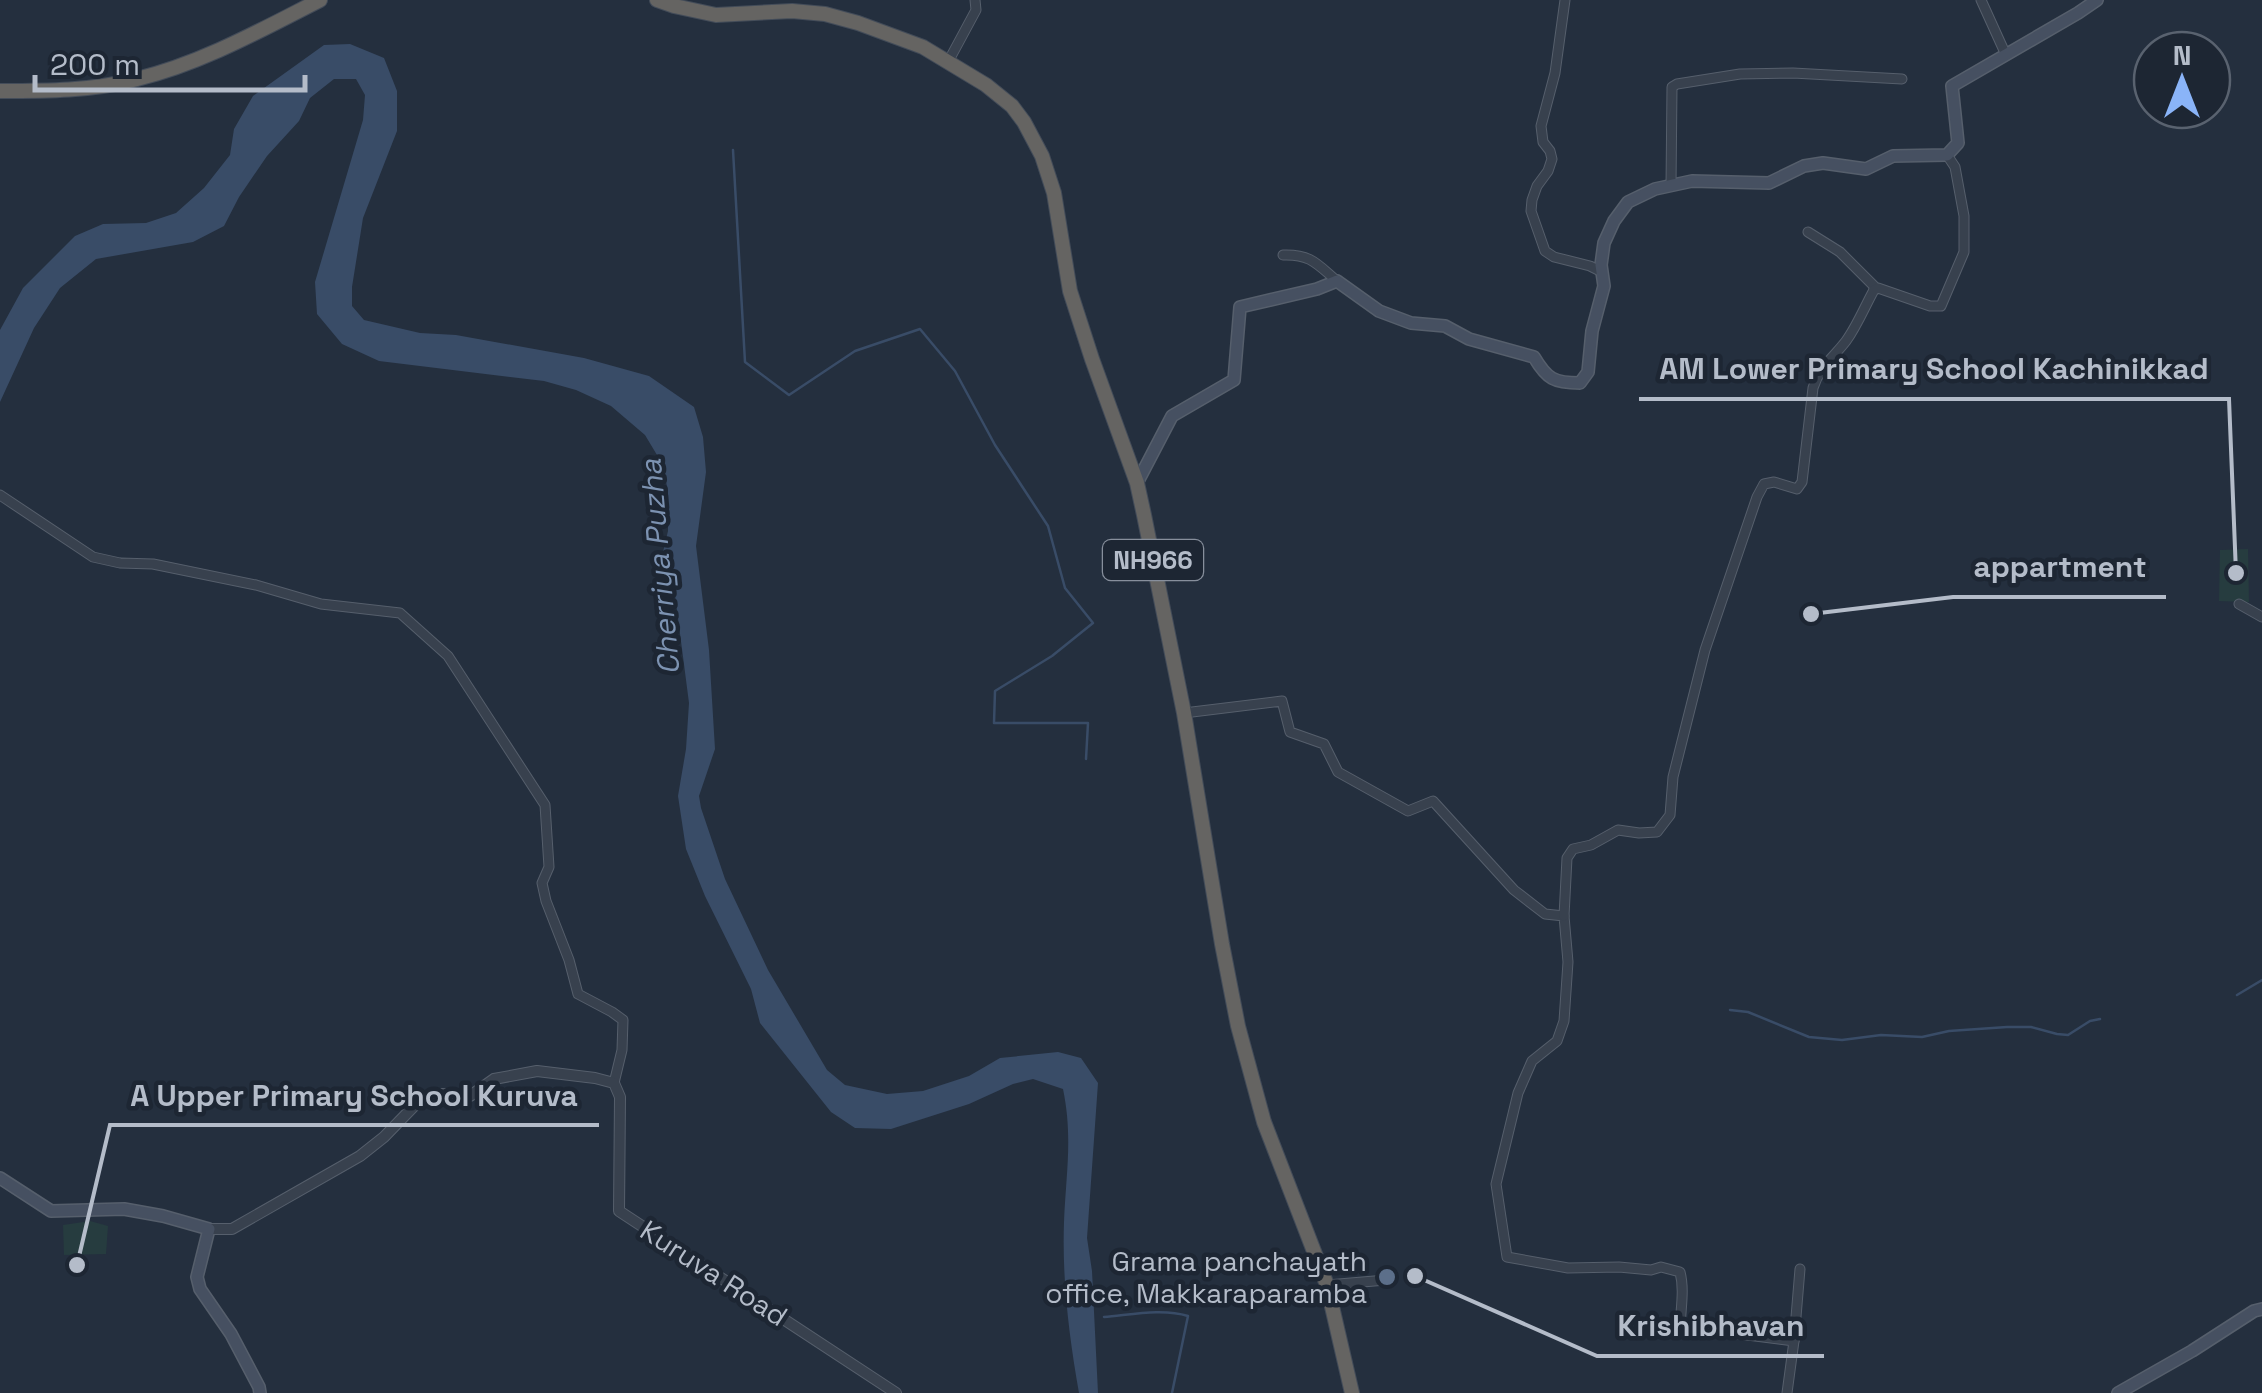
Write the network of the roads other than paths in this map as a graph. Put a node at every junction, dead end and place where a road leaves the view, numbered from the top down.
1 (320, 0) edge
2 (657, 0) edge
3 (975, 0) edge
4 (1564, 0) edge
5 (1981, 0) edge
6 (2097, 0) edge
7 (2006, 56) junction
8 (948, 62) junction
9 (1902, 79) dead end
10 (0, 91) edge
11 (1947, 155) junction
12 (1671, 186) junction
13 (1808, 232) dead end
14 (1283, 255) dead end
15 (1602, 272) junction
16 (1337, 282) junction
17 (1874, 290) junction
18 (1137, 483) junction
19 (0, 495) edge
20 (2239, 604) dead end
21 (2262, 617) edge
22 (1184, 712) junction
23 (1564, 916) junction
24 (614, 1083) junction
25 (0, 1178) edge
26 (209, 1229) junction
27 (1800, 1269) dead end
28 (1386, 1280) dead end
29 (1327, 1285) junction
30 (2262, 1309) edge
31 (1794, 1341) junction
32 (260, 1393) edge
33 (896, 1393) edge
34 (1352, 1393) edge
35 (1788, 1393) edge
36 (2118, 1393) edge

1 - 10 highway
2 - 8 highway, NH966
3 - 8 street
4 - 15 street
5 - 7 street
6 - 7 main road
7 - 11 main road
8 - 18 highway, NH966
9 - 12 street
11 - 12 main road
11 - 17 street
12 - 15 main road
13 - 17 street
14 - 16 street
15 - 16 main road
16 - 18 main road
17 - 23 street
18 - 22 highway, NH966
19 - 24 street
20 - 21 street
22 - 23 street
22 - 29 highway, NH966
23 - 31 street
24 - 26 street
24 - 33 street, Kuruva Road
25 - 26 main road
26 - 32 main road
27 - 31 street
28 - 29 street
29 - 34 highway, NH966
30 - 36 main road
31 - 35 street

